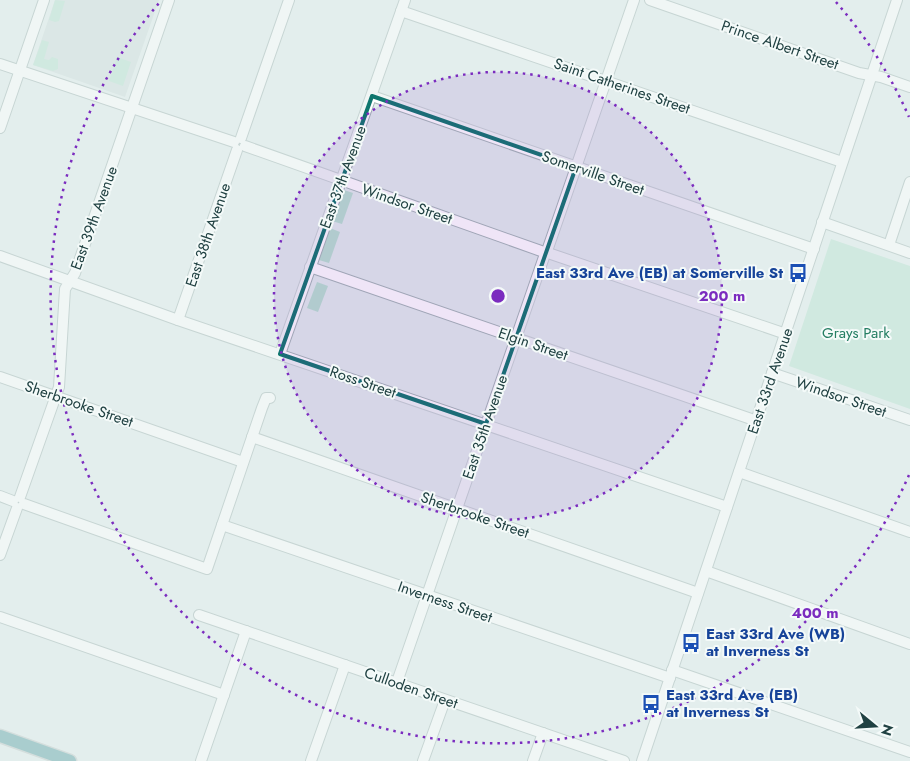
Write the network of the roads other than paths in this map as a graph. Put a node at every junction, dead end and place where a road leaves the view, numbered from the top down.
1 (44, 0) edge
2 (169, 0) edge
3 (288, 0) edge
4 (405, 0) edge
5 (634, 0) edge
6 (650, 0) edge
7 (897, 0) edge
8 (401, 11) junction
9 (0, 64) edge
10 (20, 70) junction
11 (872, 75) junction
12 (606, 81) junction
13 (910, 87) edge
14 (372, 96) junction
15 (132, 108) junction
16 (0, 128) edge
17 (239, 144) junction
18 (842, 162) junction
19 (576, 167) junction
20 (340, 180) junction
21 (910, 182) edge
22 (822, 222) junction
23 (889, 245) junction
24 (814, 249) junction
25 (546, 253) junction
26 (910, 253) edge
27 (0, 256) edge
28 (310, 267) junction
29 (70, 281) junction
30 (178, 320) junction
31 (786, 334) junction
32 (516, 338) junction
33 (280, 354) junction
34 (772, 373) junction
35 (0, 377) edge
36 (56, 396) junction
37 (270, 398) dead end
38 (910, 420) edge
39 (757, 421) junction
40 (486, 424) junction
41 (252, 437) junction
42 (243, 462) junction
43 (739, 472) junction
44 (0, 496) edge
45 (19, 502) junction
46 (727, 507) junction
47 (457, 509) junction
48 (222, 524) junction
49 (910, 532) edge
50 (0, 555) edge
51 (706, 570) junction
52 (698, 593) junction
53 (428, 596) junction
54 (199, 615) dead end
55 (0, 617) edge
56 (246, 631) junction
57 (910, 644) edge
58 (345, 665) junction
59 (671, 674) junction
60 (397, 682) junction
61 (224, 695) junction
62 (445, 700) junction
63 (543, 733) junction
64 (0, 736) edge
65 (910, 752) edge
66 (70, 761) edge
67 (201, 761) edge
68 (311, 761) edge
69 (423, 761) edge
70 (533, 761) edge
71 (624, 761) edge
72 (642, 761) edge

1 - 10 street
2 - 15 street, East 39th Avenue
3 - 17 street, East 38th Avenue
4 - 8 street, East 37th Avenue
5 - 12 street, East 35th Avenue
6 - 11 street, Prince Albert Street
7 - 11 street, East 33rd Avenue
8 - 12 street, Saint Catherines Street
8 - 14 street, East 37th Avenue
9 - 10 street, Windsor Street
10 - 15 street, Windsor Street
10 - 16 street
11 - 13 street, Prince Albert Street
11 - 18 street, East 33rd Avenue
12 - 18 street, Saint Catherines Street
12 - 19 street, East 35th Avenue
14 - 19 street, Somerville Street
14 - 20 street, East 37th Avenue
15 - 17 street, Windsor Street
15 - 29 street, East 39th Avenue
17 - 20 street, Windsor Street
17 - 30 street, East 38th Avenue
18 - 22 street, East 33rd Avenue
19 - 24 street, Somerville Street
19 - 25 street, East 35th Avenue
20 - 25 street, Windsor Street
20 - 28 street, East 37th Avenue
21 - 23 street
22 - 23 street
22 - 24 street, East 33rd Avenue
23 - 26 street
24 - 31 street, East 33rd Avenue
25 - 31 street, Windsor Street
25 - 32 street, East 35th Avenue
27 - 29 street, Ross Street
28 - 32 street, Elgin Street
28 - 33 street, East 37th Avenue
29 - 30 street, Ross Street
29 - 36 street, East 39th Avenue
30 - 33 street, Ross Street
31 - 34 street, East 33rd Avenue
32 - 39 street, Elgin Street
32 - 40 street, East 35th Avenue
33 - 40 street, Ross Street
34 - 38 street, Windsor Street
34 - 39 street, East 33rd Avenue
35 - 36 street, Sherbrooke Street
36 - 42 street, Sherbrooke Street
36 - 45 street, East 39th Avenue
37 - 41 street
39 - 43 street, East 33rd Avenue
40 - 46 street, Ross Street
40 - 47 street, East 35th Avenue
41 - 42 street
41 - 47 street, Sherbrooke Street
42 - 48 street
43 - 46 street, East 33rd Avenue
43 - 49 street
44 - 45 street
45 - 48 street
45 - 50 street, East 39th Avenue
46 - 51 street, East 33rd Avenue
47 - 52 street, Sherbrooke Street
47 - 53 street, East 35th Avenue
48 - 53 street, Inverness Street
51 - 52 street, East 33rd Avenue
51 - 57 street
52 - 59 street, East 33rd Avenue
53 - 59 street, Inverness Street
53 - 60 street, East 35th Avenue
54 - 56 street, Culloden Street
55 - 61 street
56 - 58 street, Culloden Street
56 - 61 street
58 - 60 street, Culloden Street
58 - 68 street
59 - 65 street, Inverness Street
59 - 72 street, East 33rd Avenue
60 - 62 street, Culloden Street
61 - 67 street
62 - 63 street, Culloden Street
62 - 69 street
63 - 70 street
63 - 71 street, Culloden Street
64 - 66 main road

